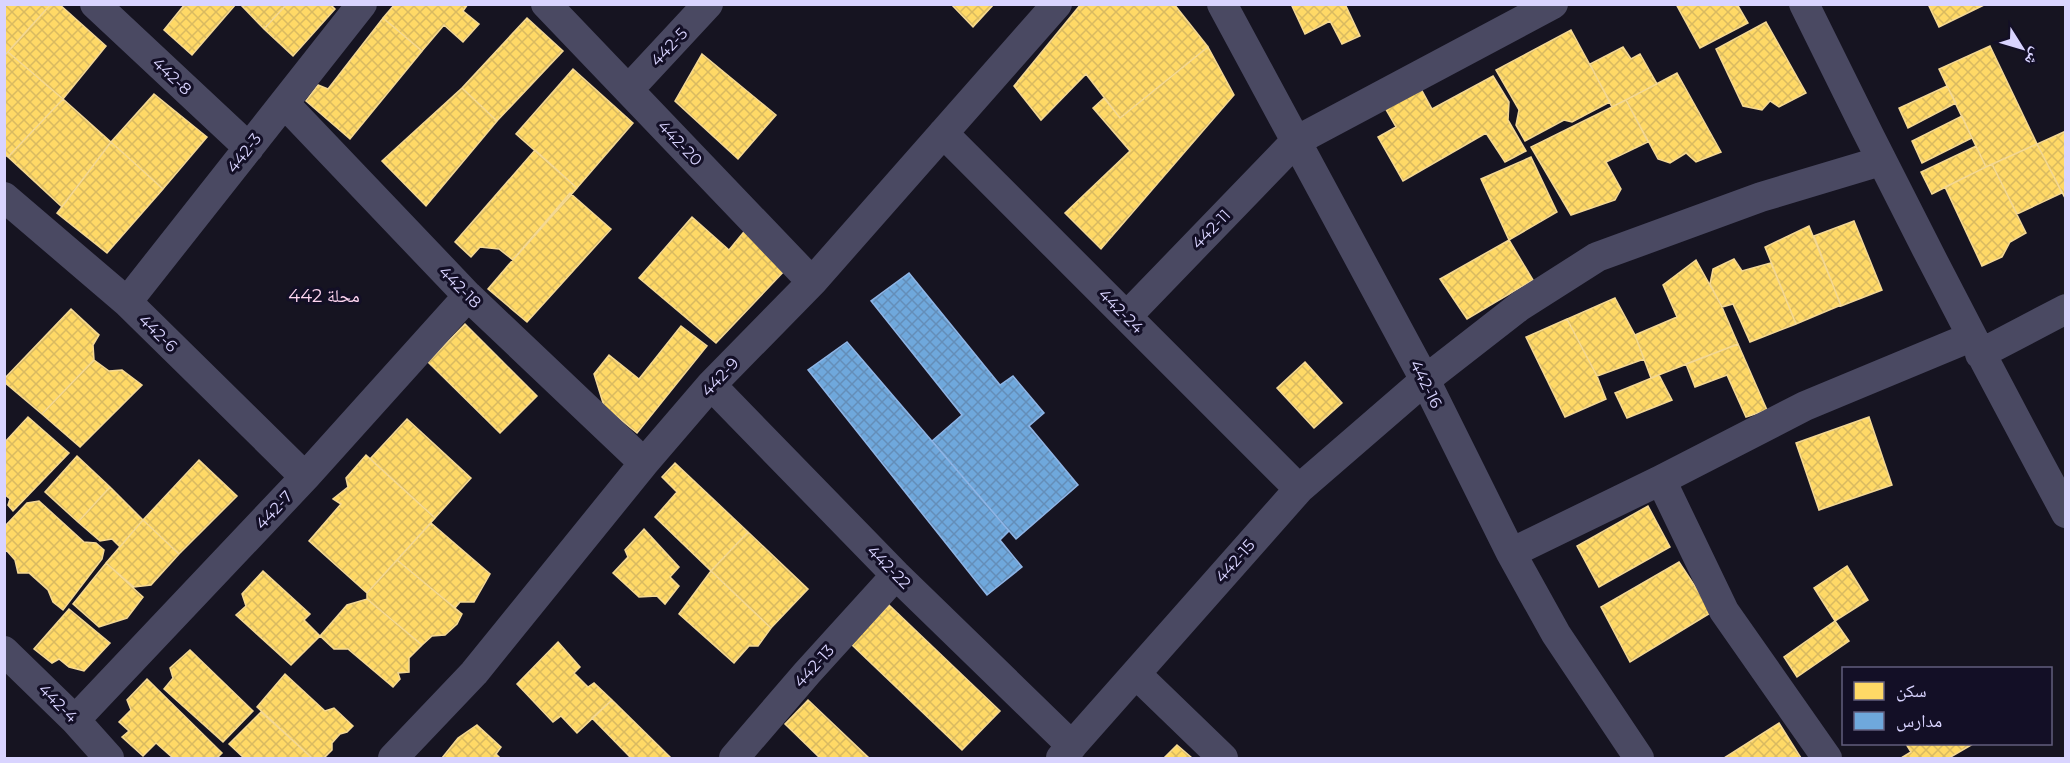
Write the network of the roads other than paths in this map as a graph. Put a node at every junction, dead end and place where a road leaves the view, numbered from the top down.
1 (95, 4) edge
2 (362, 4) edge
3 (546, 4) edge
4 (708, 4) edge
5 (1057, 4) edge
6 (1222, 4) edge
7 (1553, 4) edge
8 (1804, 4) edge
9 (629, 89) junction
10 (284, 103) junction
11 (943, 133) junction
12 (1296, 141) junction
13 (249, 148) junction
14 (1881, 161) junction
15 (4, 197) edge
16 (812, 282) junction
17 (468, 296) junction
18 (127, 302) junction
19 (2066, 309) edge
20 (1127, 316) junction
21 (1976, 345) junction
22 (1425, 380) junction
23 (711, 385) junction
24 (644, 464) junction
25 (305, 477) junction
26 (1661, 480) junction
27 (1299, 489) junction
28 (2066, 513) edge
29 (1511, 553) junction
30 (896, 575) junction
31 (4, 651) edge
32 (1136, 674) junction
33 (75, 720) junction
34 (1066, 752) edge
35 (109, 759) edge
36 (393, 759) edge
37 (734, 759) edge
38 (1223, 759) edge
39 (1639, 759) edge
40 (1827, 759) edge

1 - 13 street, 442-8
2 - 10 street, 442-3
3 - 9 street, 442-20
4 - 9 street, 442-5
5 - 11 street, 442-9
6 - 12 street, 442-16
7 - 12 street, 442-11
8 - 14 street
9 - 16 street, 442-20
10 - 13 street, 442-3
10 - 17 street, 442-18
11 - 16 street, 442-9
11 - 20 street, 442-24
12 - 20 street, 442-11
12 - 22 street, 442-16
13 - 18 street, 442-3
14 - 21 street
14 - 22 street, 442-15
15 - 18 street, 442-6
16 - 23 street, 442-9
17 - 24 street, 442-18
17 - 25 street, 442-7
18 - 25 street, 442-6
19 - 21 street
20 - 27 street, 442-24
21 - 26 street
21 - 28 street
22 - 27 street, 442-15
22 - 29 street, 442-16
23 - 24 street, 442-9
23 - 30 street, 442-22
24 - 36 street, 442-9
25 - 33 street, 442-7
26 - 29 street
26 - 40 street
27 - 32 street, 442-15
29 - 39 street, 442-16
30 - 34 street, 442-22
30 - 37 street, 442-13
31 - 33 street, 442-4
32 - 34 street, 442-15
32 - 38 street
33 - 35 street, 442-4

